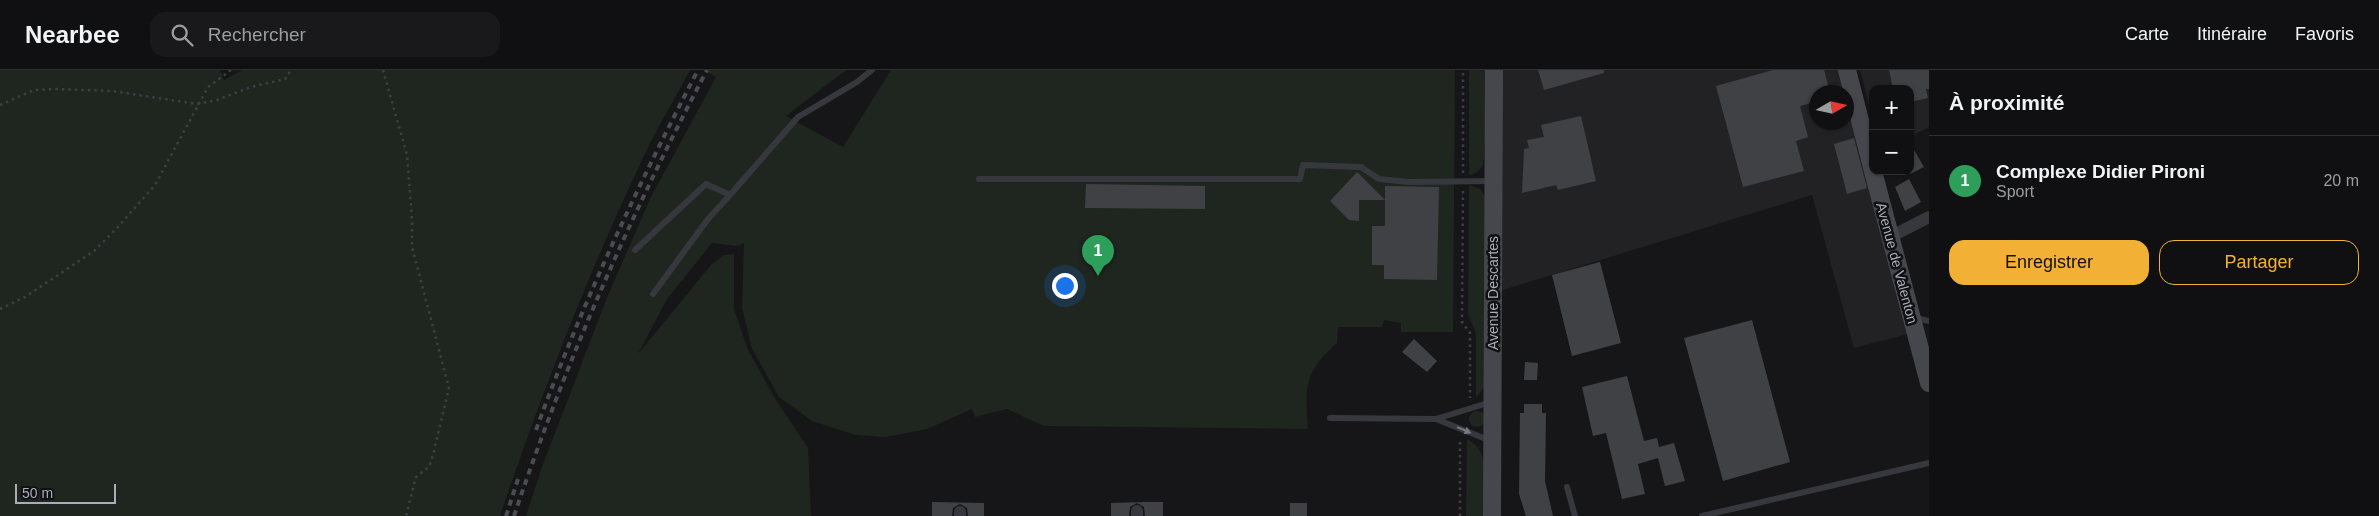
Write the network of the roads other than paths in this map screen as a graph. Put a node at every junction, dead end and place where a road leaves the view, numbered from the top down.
1 (872, 70) edge
2 (1494, 70) edge
3 (1847, 70) edge
4 (1869, 155) edge
5 (1874, 175) edge
6 (980, 179) dead end
7 (1494, 181) junction
8 (730, 195) junction
9 (1929, 217) edge
10 (1890, 237) junction
11 (635, 250) dead end
12 (653, 294) dead end
13 (1911, 317) junction
14 (1929, 320) edge
15 (1929, 383) edge
16 (1493, 402) junction
17 (1330, 418) dead end
18 (1436, 419) junction
19 (1492, 442) junction
20 (1929, 463) edge
21 (1567, 487) dead end
22 (1492, 516) edge
23 (1575, 516) edge
24 (1702, 516) edge

1 - 8 lane
2 - 7 main road, Avenue Descartes
3 - 4 main road, Avenue de Valenton
5 - 10 main road, Avenue de Valenton
6 - 7 lane
7 - 16 main road, Avenue Descartes
8 - 11 lane
8 - 12 lane
9 - 10 street
10 - 13 main road, Avenue de Valenton
13 - 14 lane
13 - 15 main road, Avenue de Valenton
16 - 18 lane
16 - 19 main road, Avenue Descartes
17 - 18 lane
18 -> 19 lane
19 - 22 main road, Avenue Descartes
20 - 24 lane
21 - 23 lane

